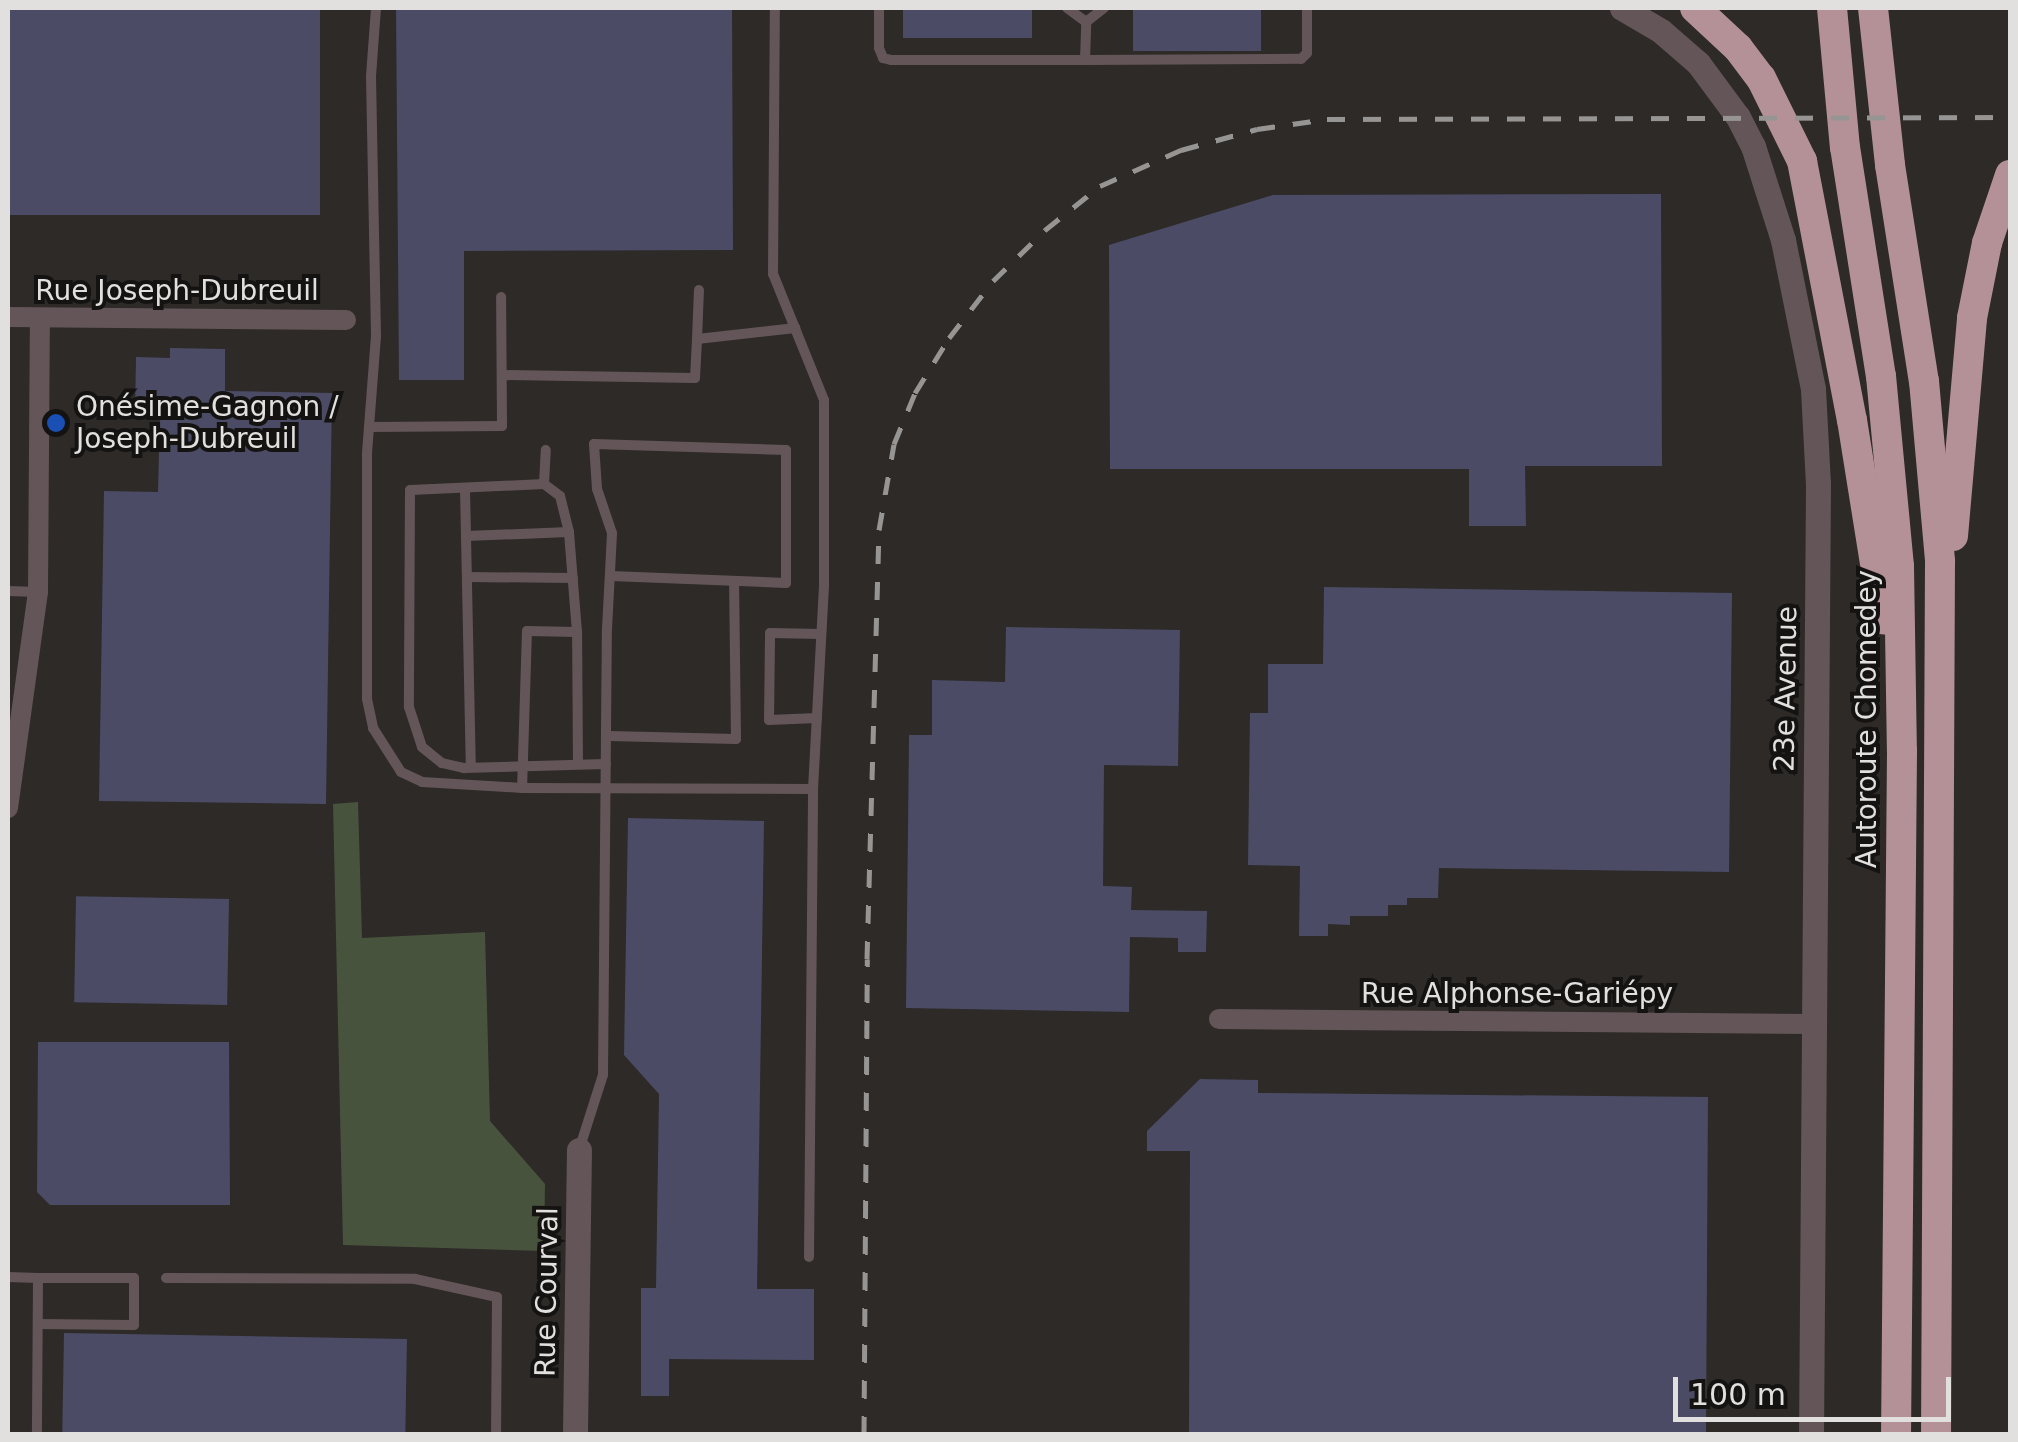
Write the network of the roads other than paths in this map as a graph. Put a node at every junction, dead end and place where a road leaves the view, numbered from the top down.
1 (376, 8) edge
2 (775, 8) edge
3 (879, 8) edge
4 (1067, 8) edge
5 (1104, 8) edge
6 (1307, 8) edge
7 (1622, 8) edge
8 (1695, 8) edge
9 (1832, 8) edge
10 (1873, 8) edge
11 (1086, 22) junction
12 (1085, 60) junction
13 (2010, 175) edge
14 (699, 290) dead end
15 (501, 297) dead end
16 (8, 317) edge
17 (40, 318) junction
18 (346, 320) dead end
19 (794, 328) junction
20 (697, 340) junction
21 (502, 374) junction
22 (369, 427) junction
23 (546, 450) dead end
24 (544, 484) junction
25 (465, 490) junction
26 (569, 532) junction
27 (466, 536) junction
28 (611, 576) junction
29 (466, 577) junction
30 (573, 578) junction
31 (734, 581) junction
32 (8, 591) edge
33 (38, 592) junction
34 (578, 632) junction
35 (822, 634) junction
36 (1942, 664) junction
37 (817, 718) junction
38 (609, 736) junction
39 (1902, 750) junction
40 (442, 763) junction
41 (522, 764) junction
42 (578, 764) junction
43 (606, 764) junction
44 (471, 767) junction
45 (436, 782) junction
46 (606, 786) junction
47 (522, 788) junction
48 (813, 789) junction
49 (8, 808) edge
50 (1219, 1019) dead end
51 (1815, 1024) junction
52 (579, 1150) joint
53 (809, 1257) dead end
54 (8, 1277) edge
55 (38, 1278) junction
56 (166, 1278) dead end
57 (38, 1324) junction
58 (37, 1434) edge
59 (496, 1434) edge
60 (575, 1434) edge
61 (1811, 1434) edge
62 (1896, 1434) edge
63 (1936, 1434) edge

1 - 22 lane
2 - 19 lane
3 - 12 lane
4 - 11 lane
5 - 11 lane
6 - 12 lane
7 - 51 street, 23e Avenue
8 - 39 highway
9 - 39 highway, Autoroute Chomedey
10 - 36 highway
11 - 12 lane
13 - 36 highway
14 - 20 lane
15 - 21 lane
16 - 17 street, Rue Joseph-Dubreuil
17 - 18 street, Rue Joseph-Dubreuil
17 - 33 street
19 - 20 lane
19 - 35 lane
20 - 21 lane
21 - 22 lane
22 - 45 lane
23 - 24 lane
24 - 25 lane
24 - 26 lane
25 - 27 lane
25 - 40 lane
26 - 27 lane
26 - 30 lane
27 - 29 lane
28 - 31 lane
28 - 31 lane
28 - 38 lane
29 - 30 lane
29 - 44 lane
30 - 34 lane
31 - 38 lane
32 - 33 lane
33 - 49 street
34 - 41 lane
34 - 42 lane
35 - 37 lane
35 - 37 lane
36 - 63 highway
37 - 48 lane
38 - 43 lane
39 - 62 highway, Autoroute Chomedey
40 - 44 lane
40 - 45 lane
41 - 42 lane
41 - 44 lane
41 - 47 lane
42 - 43 lane
43 - 46 lane
45 - 47 lane
46 - 47 lane
46 - 48 lane
46 - 52 lane
48 - 53 lane
50 - 51 street, Rue Alphonse-Gariépy
51 - 61 street, 23e Avenue
52 - 60 street, Rue Courval
54 - 55 lane
55 - 57 lane
55 - 57 lane
56 - 59 lane
57 - 58 lane

